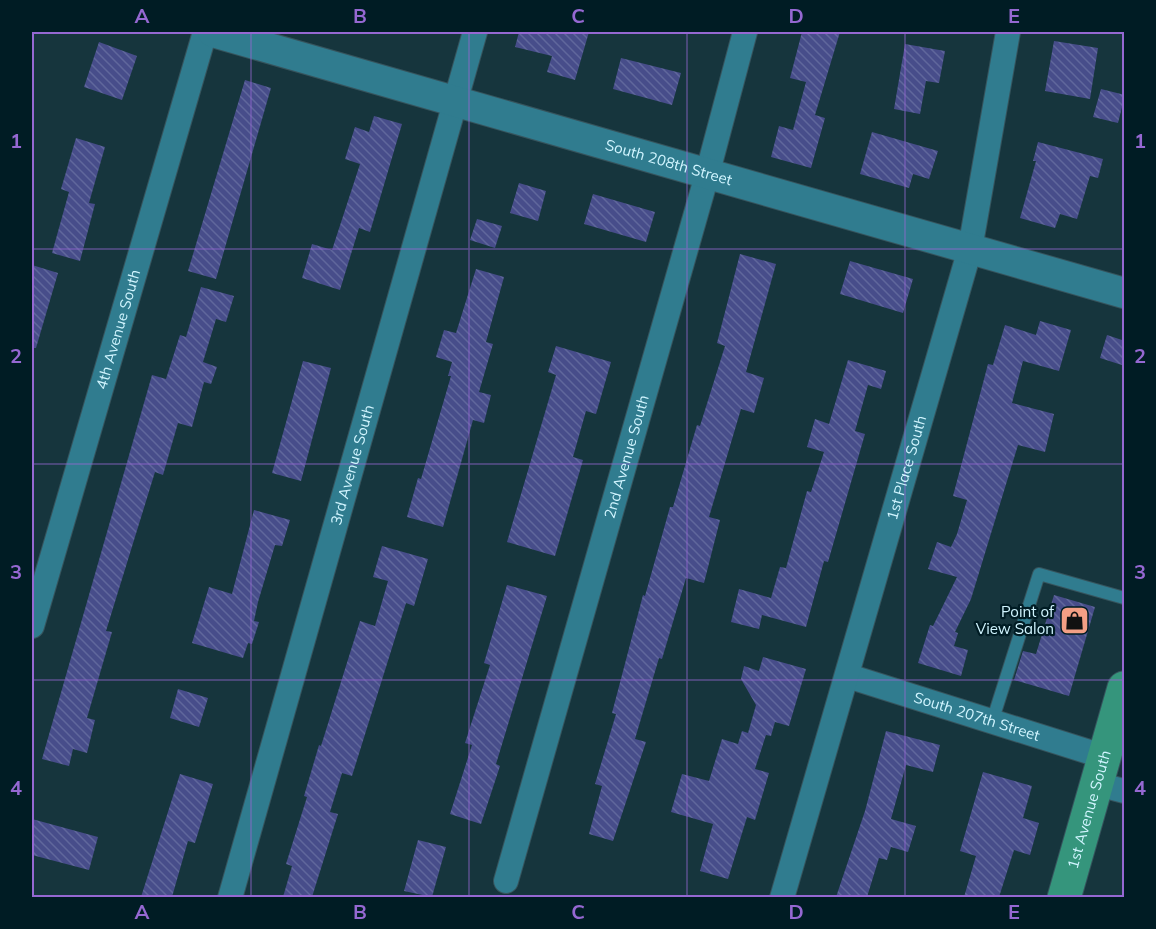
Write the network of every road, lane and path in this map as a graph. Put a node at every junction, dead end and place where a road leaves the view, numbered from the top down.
1 (205, 32) edge
2 (213, 32) edge
3 (475, 32) edge
4 (745, 32) edge
5 (1008, 32) edge
6 (457, 101) junction
7 (707, 175) junction
8 (970, 249) junction
9 (1125, 293) edge
10 (1125, 598) edge
11 (32, 626) edge
12 (848, 676) junction
13 (1125, 688) edge
14 (992, 722) junction
15 (1109, 777) edge
16 (506, 880) dead end
17 (230, 897) edge
18 (782, 897) edge
19 (1064, 897) edge

1 - 11 street, 4th Avenue South
2 - 6 street, South 208th Street
3 - 6 street, 3rd Avenue South
4 - 7 street, 2nd Avenue South
5 - 8 street, 1st Place South
6 - 7 street, South 208th Street
6 - 17 street, 3rd Avenue South
7 - 8 street, South 208th Street
7 - 16 street, 2nd Avenue South
8 - 9 street, South 208th Street
8 - 12 street, 1st Place South
10 - 14 lane
12 - 14 street, South 207th Street
12 - 18 street, 1st Place South
13 - 15 main road, 1st Avenue South
14 - 15 street, South 207th Street
15 - 19 main road, 1st Avenue South

